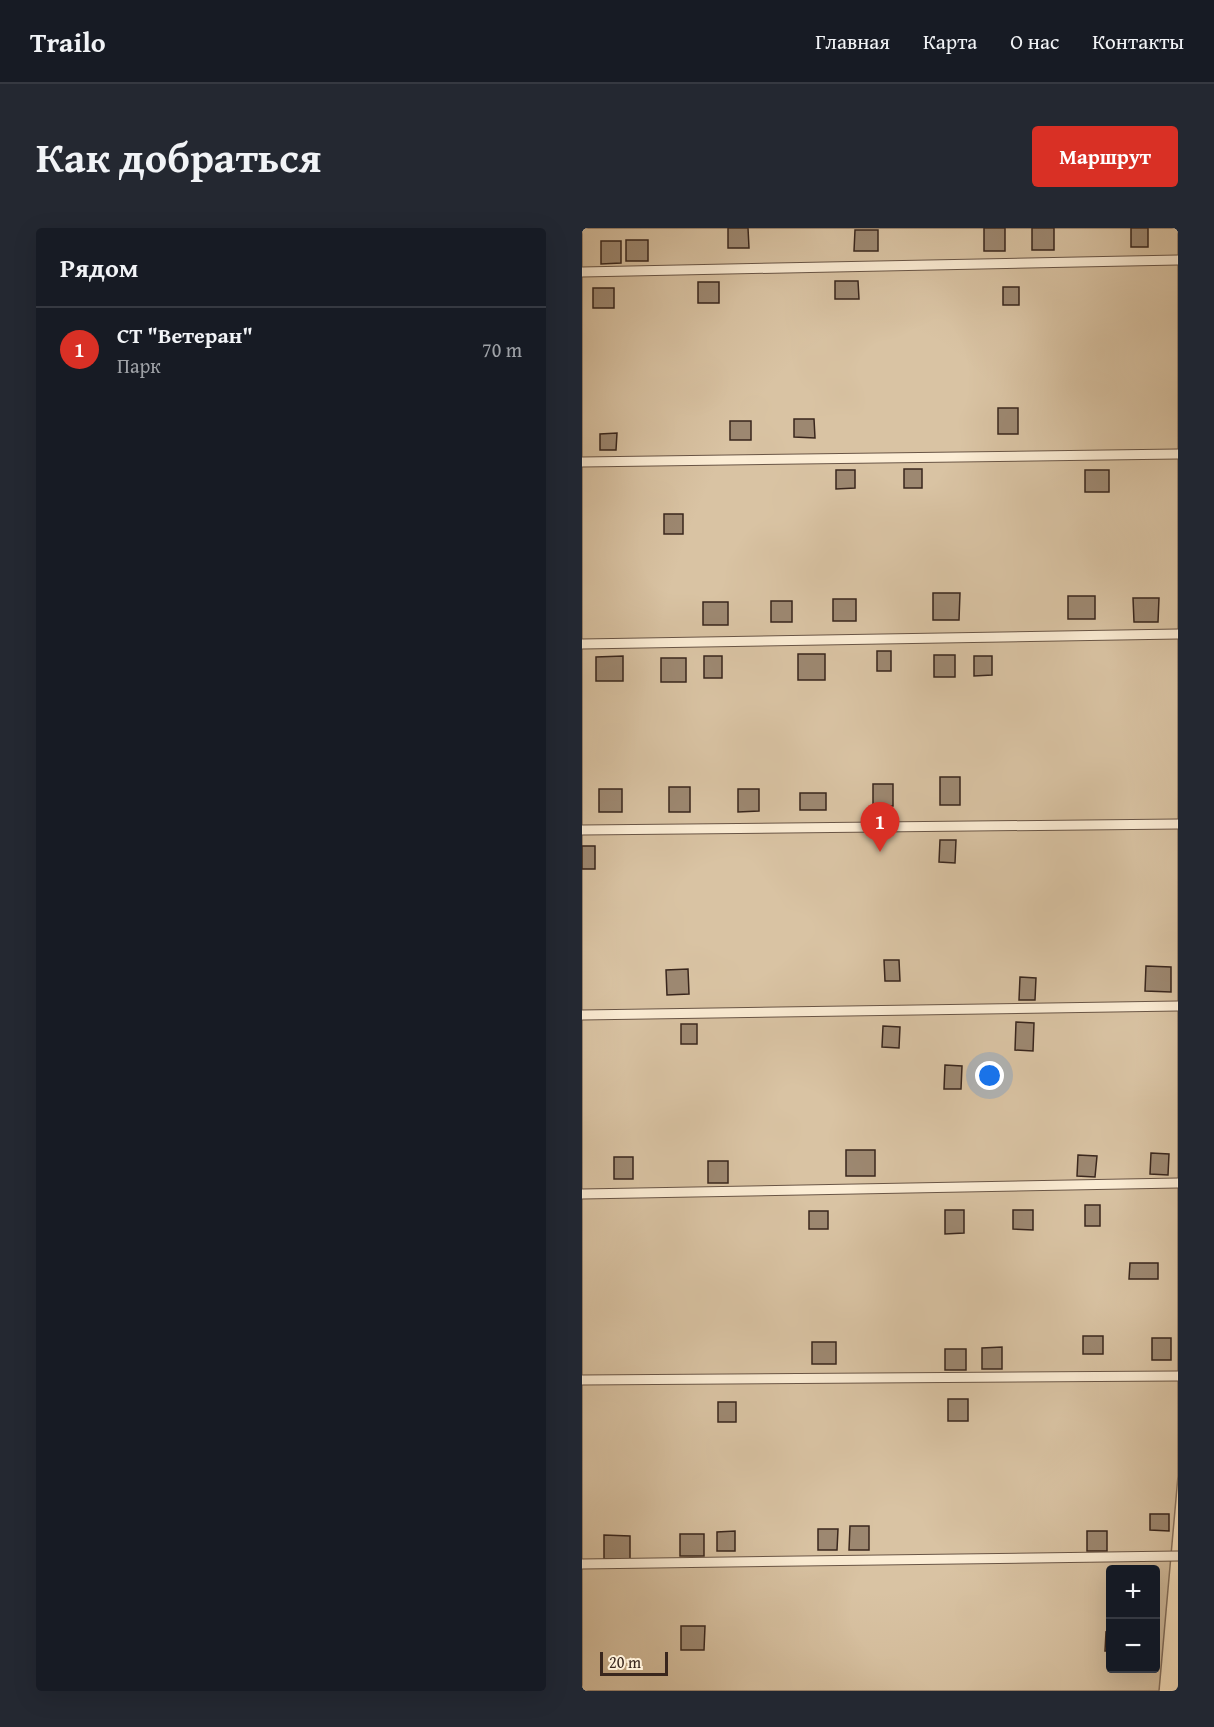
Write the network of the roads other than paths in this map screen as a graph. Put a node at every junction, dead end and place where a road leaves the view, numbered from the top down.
1 (1178, 260) edge
2 (582, 272) edge
3 (1178, 454) edge
4 (582, 462) edge
5 (1178, 634) edge
6 (582, 644) edge
7 (1178, 824) edge
8 (582, 830) edge
9 (1178, 1006) edge
10 (582, 1015) edge
11 (1178, 1183) edge
12 (582, 1194) edge
13 (1178, 1376) edge
14 (582, 1380) edge
15 (1178, 1556) edge
16 (582, 1564) edge

1 - 2 lane
3 - 4 lane
5 - 6 lane
7 - 8 lane
9 - 10 lane
11 - 12 lane
13 - 14 lane
15 - 16 lane

